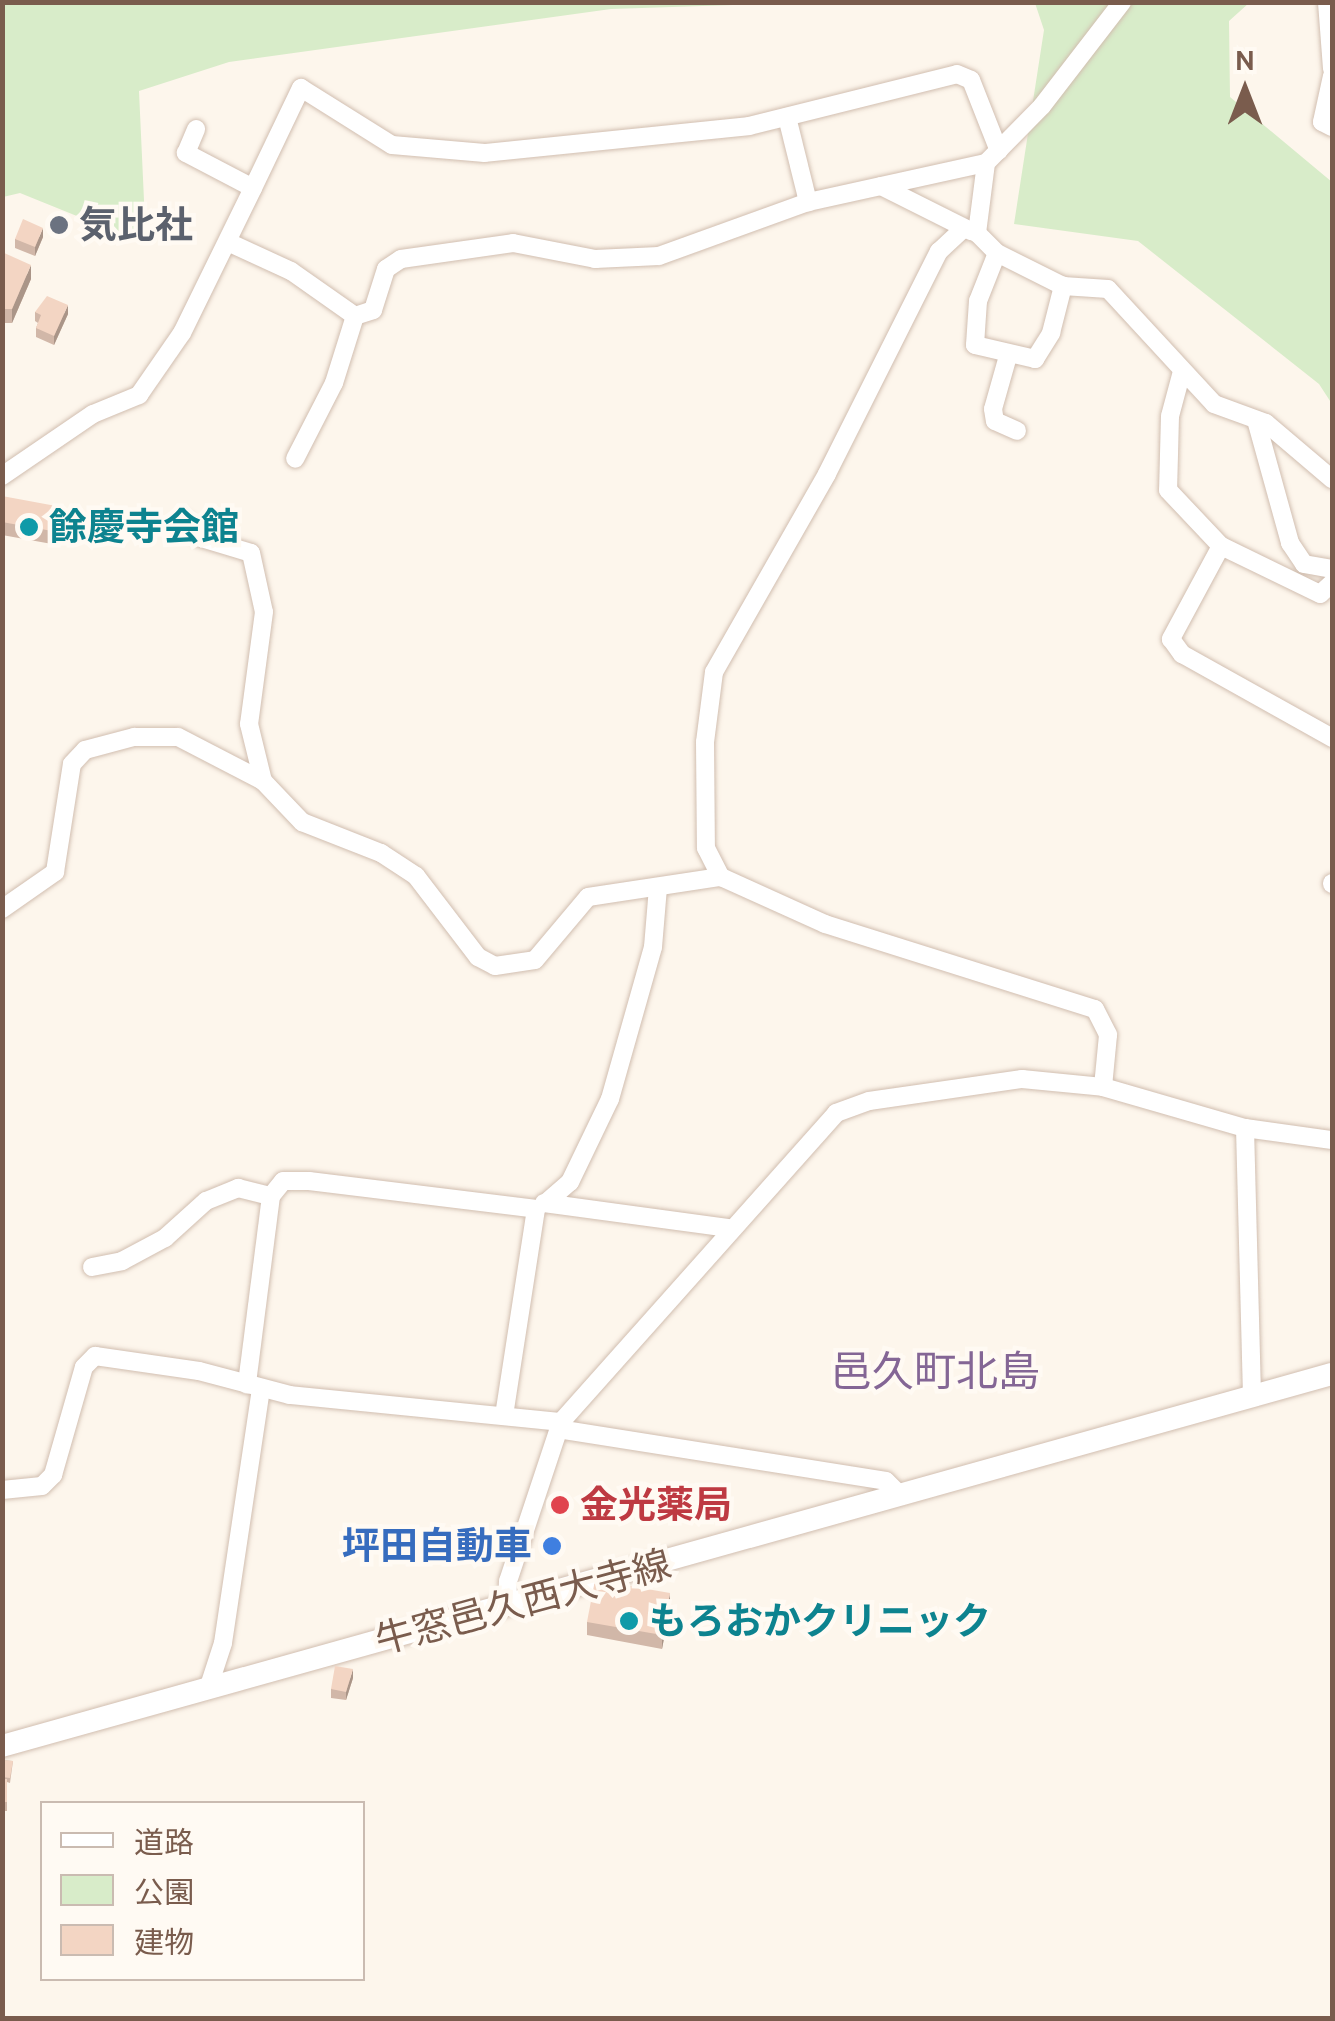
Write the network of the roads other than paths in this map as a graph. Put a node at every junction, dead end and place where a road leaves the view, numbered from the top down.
1 (1122, 2) edge
2 (1327, 2) edge
3 (1332, 72) edge
4 (787, 116) junction
5 (1332, 126) edge
6 (196, 128) dead end
7 (993, 157) junction
8 (880, 186) junction
9 (253, 188) junction
10 (808, 202) junction
11 (970, 231) junction
12 (230, 242) junction
13 (996, 253) junction
14 (1062, 286) junction
15 (356, 316) junction
16 (1008, 356) junction
17 (1180, 375) junction
18 (1256, 420) junction
19 (1017, 431) dead end
20 (295, 458) dead end
21 (2, 476) edge
22 (1332, 479) edge
23 (185, 521) dead end
24 (1221, 546) junction
25 (1332, 569) edge
26 (1332, 583) edge
27 (1332, 738) edge
28 (263, 780) junction
29 (720, 877) junction
30 (658, 888) junction
31 (2, 909) edge
32 (1103, 1087) junction
33 (1244, 1128) junction
34 (1332, 1140) edge
35 (271, 1196) junction
36 (542, 1205) junction
37 (729, 1228) junction
38 (92, 1267) dead end
39 (1332, 1374) edge
40 (254, 1387) junction
41 (1252, 1397) junction
42 (504, 1416) junction
43 (559, 1426) junction
44 (2, 1490) edge
45 (901, 1496) junction
46 (507, 1606) junction
47 (208, 1689) junction
48 (2, 1746) edge

1 - 7 street
2 - 3 street
3 - 5 street
4 - 7 street
4 - 9 street
4 - 10 street
6 - 9 street
7 - 8 street
7 - 11 street
8 - 10 street
8 - 11 street
9 - 12 street
10 - 15 street
11 - 13 street
11 - 29 street
12 - 15 street
12 - 21 street
13 - 14 street
13 - 16 street
14 - 16 street
14 - 17 street
15 - 20 street
16 - 19 street
17 - 18 street
17 - 24 street
18 - 22 street
18 - 25 street
23 - 28 street
24 - 26 street
24 - 27 street
28 - 30 street
28 - 31 street
29 - 30 street
29 - 32 street
30 - 36 street
32 - 33 street
32 - 37 street
33 - 34 street
33 - 41 street
35 - 36 street
35 - 38 street
35 - 40 street
36 - 37 street
36 - 42 street
37 - 43 street
39 - 41 main road, 牛窓邑久西大寺線
40 - 42 street
40 - 44 street
40 - 47 street
41 - 45 main road, 牛窓邑久西大寺線
42 - 43 street
43 - 45 street
43 - 46 street
45 - 46 main road, 牛窓邑久西大寺線
46 - 47 main road, 牛窓邑久西大寺線
47 - 48 main road, 牛窓邑久西大寺線

